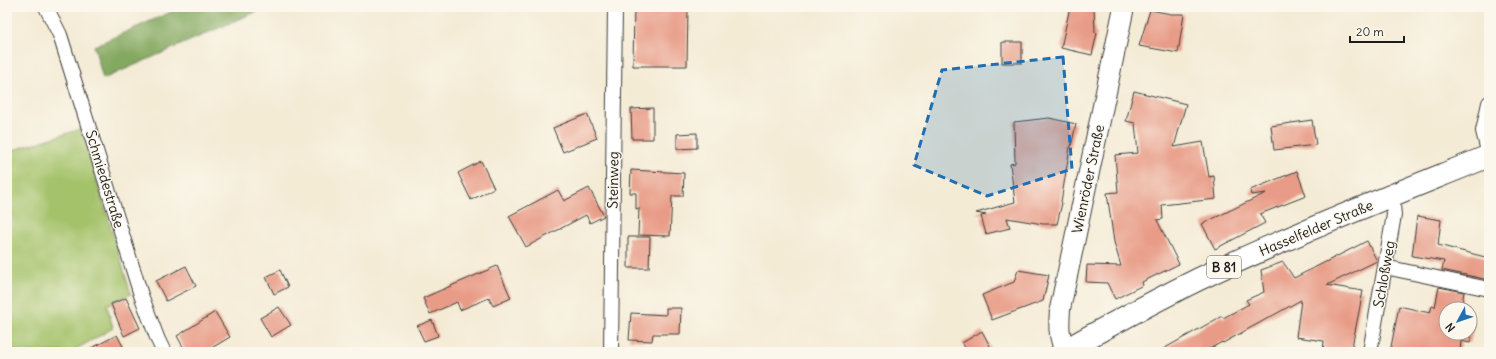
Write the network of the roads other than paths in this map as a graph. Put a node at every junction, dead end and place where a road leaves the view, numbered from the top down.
1 (46, 7) edge
2 (615, 7) edge
3 (1124, 7) edge
4 (1489, 104) edge
5 (1489, 156) edge
6 (1390, 196) junction
7 (1385, 267) junction
8 (1489, 289) edge
9 (1063, 351) edge
10 (164, 352) edge
11 (611, 352) edge
12 (1370, 352) edge

1 - 10 street, Schmiedestraße
2 - 11 street, Steinweg
3 - 9 main road, Wienröder Straße
4 - 5 street
5 - 6 main road, Hasselfelder Straße / B 81
6 - 7 street, Schloßweg
6 - 9 main road, Hasselfelder Straße / B 81
7 - 8 street
7 - 12 street, Schloßweg

